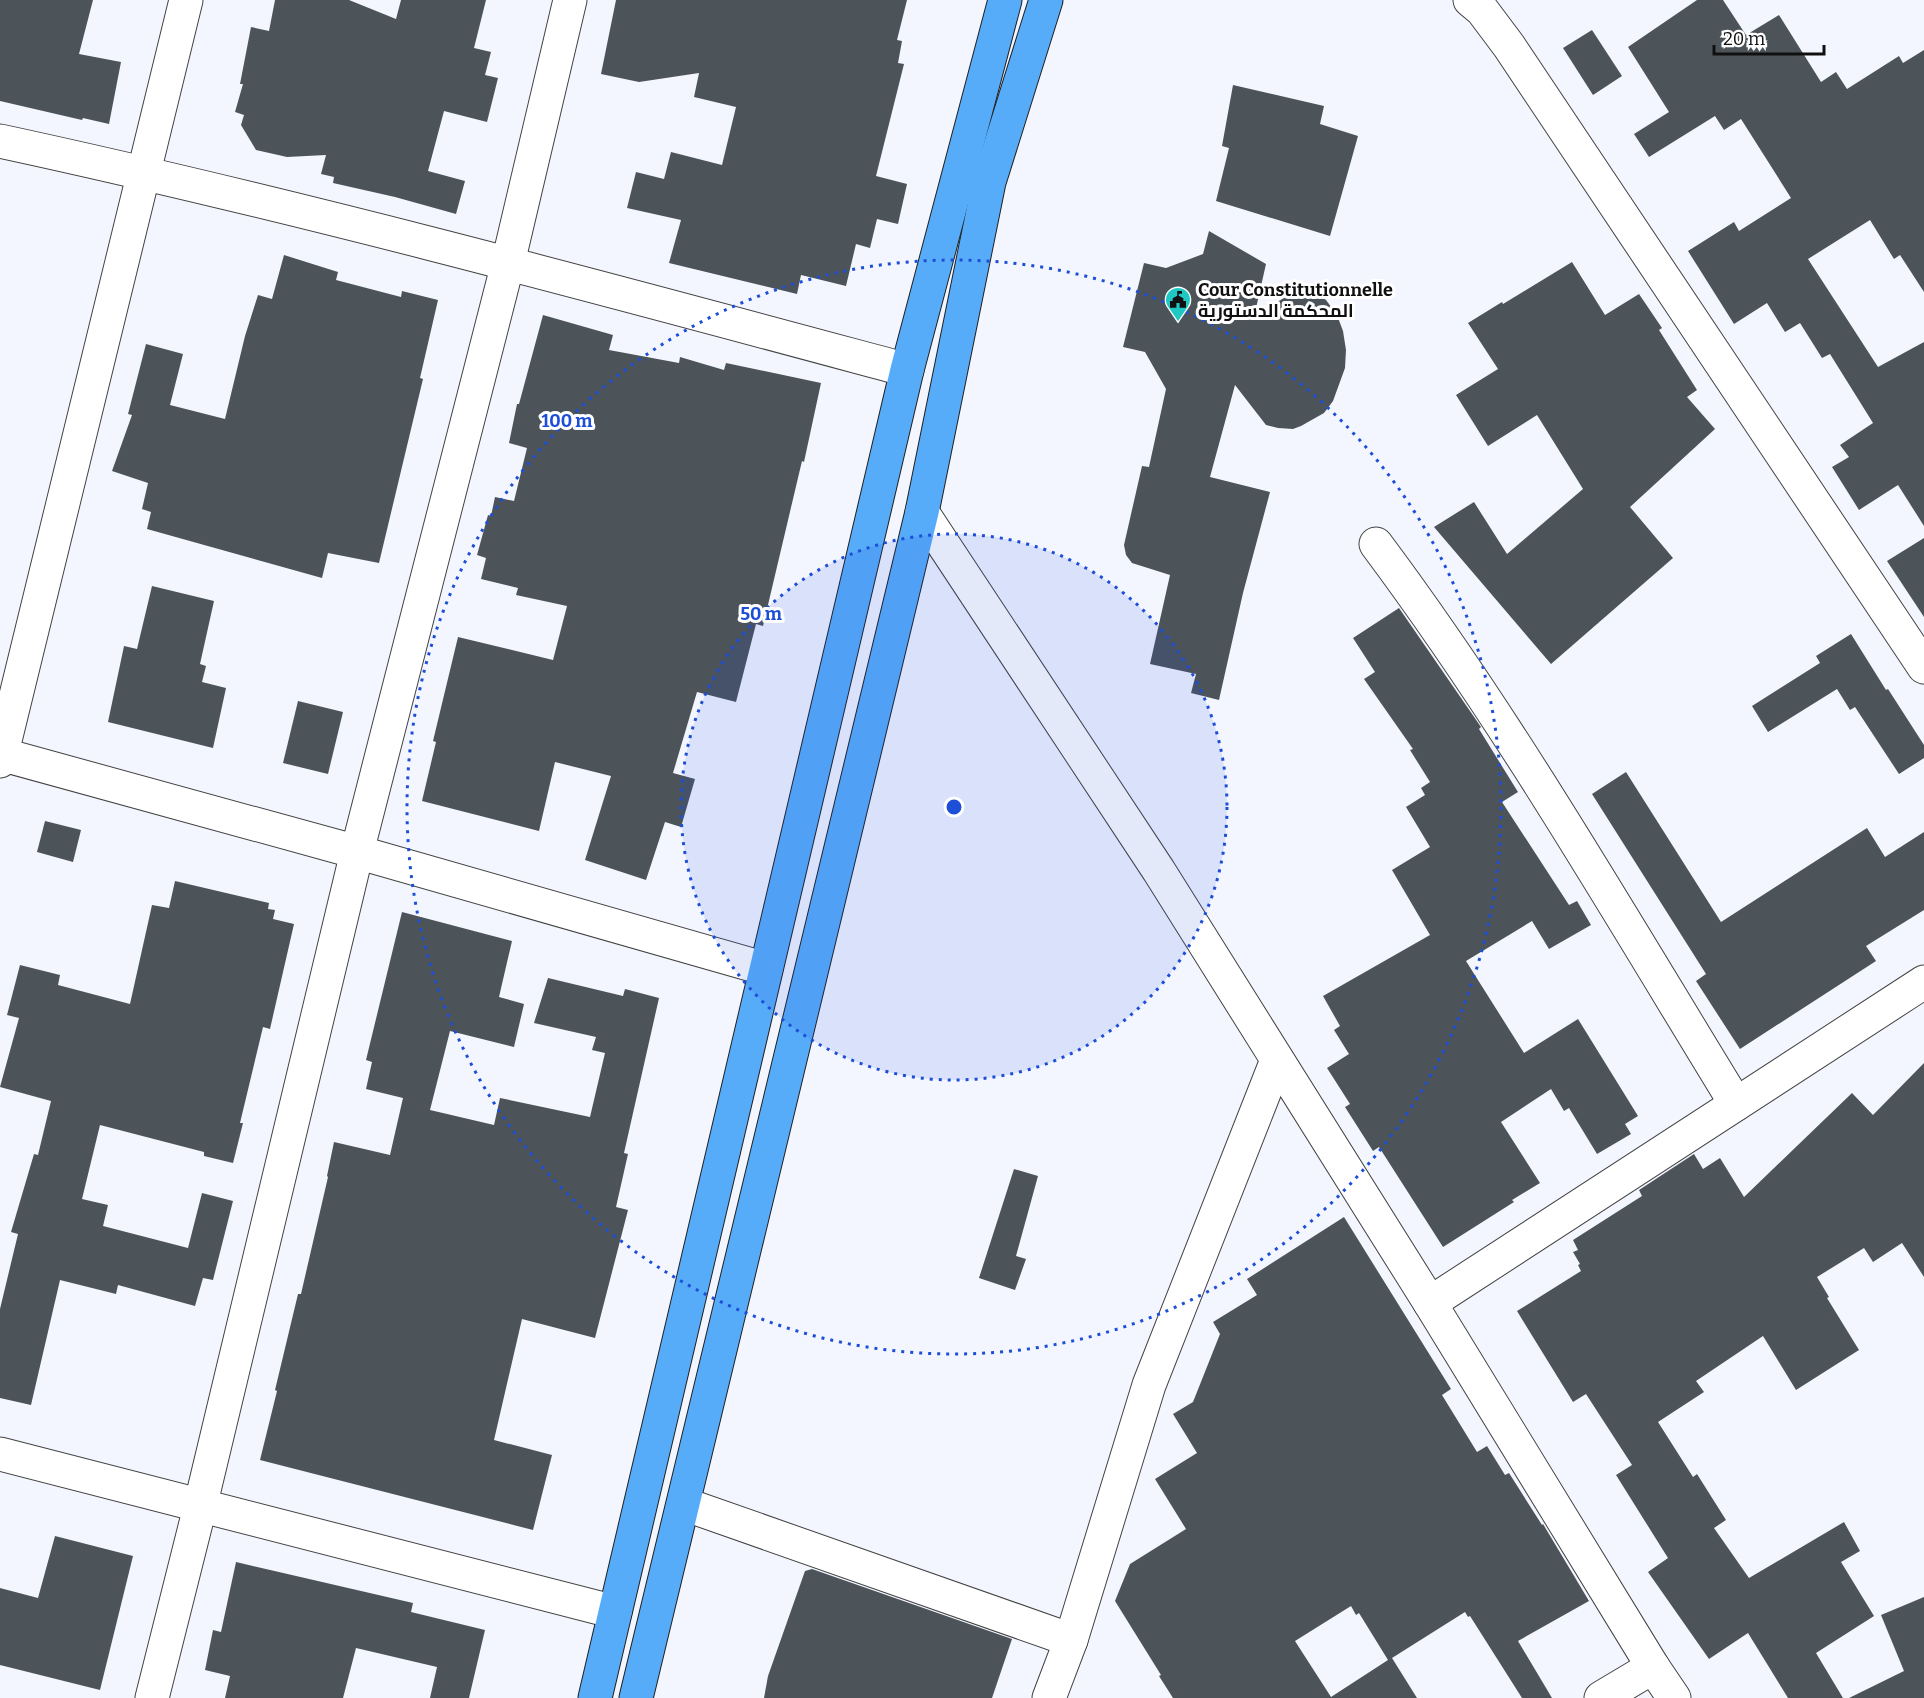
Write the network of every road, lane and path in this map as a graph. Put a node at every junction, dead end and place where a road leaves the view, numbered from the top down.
1 (186, 0) edge
2 (570, 0) edge
3 (1005, 0) edge
4 (1046, 0) edge
5 (1470, 0) edge
6 (0, 141) edge
7 (144, 172) junction
8 (508, 263) junction
9 (908, 370) junction
10 (922, 512) junction
11 (1376, 544) dead end
12 (1924, 667) edge
13 (1, 757) edge
14 (357, 852) junction
15 (766, 969) junction
16 (1924, 982) edge
17 (1277, 1060) junction
18 (1736, 1104) junction
19 (1430, 1304) junction
20 (0, 1454) edge
21 (684, 1504) junction
22 (200, 1507) junction
23 (615, 1612) junction
24 (1071, 1640) junction
25 (1653, 1667) junction
26 (152, 1698) edge
27 (595, 1698) edge
28 (636, 1698) edge
29 (1049, 1698) edge
30 (1601, 1698) edge
31 (1674, 1698) edge

1 - 7 street
2 - 8 street
3 - 9 highway
4 - 10 highway
5 - 12 street
6 - 7 street
7 - 8 street
7 - 13 street
8 - 9 street
8 - 14 street
9 - 15 highway
10 - 17 street
10 - 21 highway
11 - 18 street
13 - 14 street
14 - 15 street
14 - 22 street
15 - 23 highway
16 - 18 street
17 - 19 street
17 - 24 street
18 - 19 street
19 - 25 street
20 - 22 street
21 - 24 street
21 - 28 highway
22 - 23 street
22 - 26 street
23 - 27 highway
24 - 29 street
25 - 30 street
25 - 31 street

